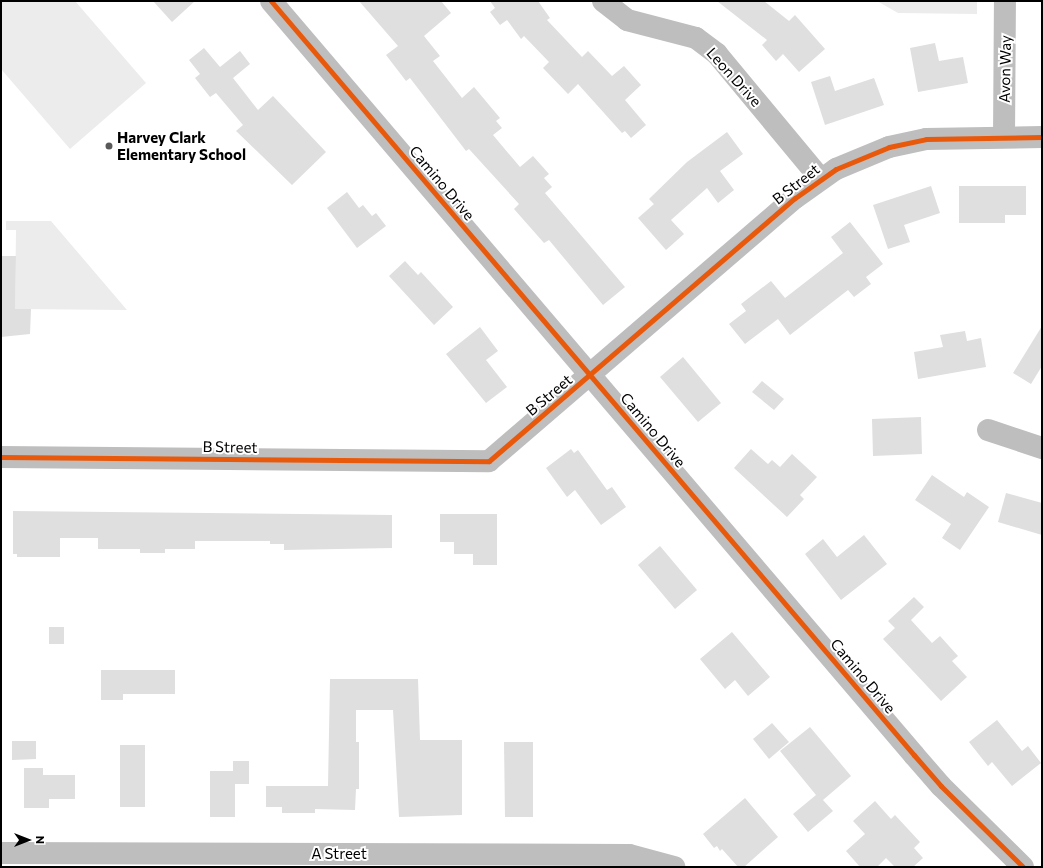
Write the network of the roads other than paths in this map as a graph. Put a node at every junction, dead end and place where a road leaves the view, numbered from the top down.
1 (271, 1) edge
2 (603, 1) edge
3 (1006, 1) edge
4 (1004, 137) junction
5 (1042, 137) edge
6 (820, 178) junction
7 (590, 375) junction
8 (988, 430) dead end
9 (1042, 448) edge
10 (1, 457) edge
11 (1, 853) edge
12 (293, 861) edge
13 (674, 867) edge
14 (1023, 867) edge

1 - 7 street, Camino Drive
2 - 6 street, Leon Drive
3 - 4 street, Avon Way
4 - 5 street, B Street
4 - 6 street, B Street
6 - 7 street, B Street
7 - 10 street, B Street
7 - 14 street, Camino Drive
8 - 9 street
11 - 12 street, A Street
12 - 13 street, A Street

